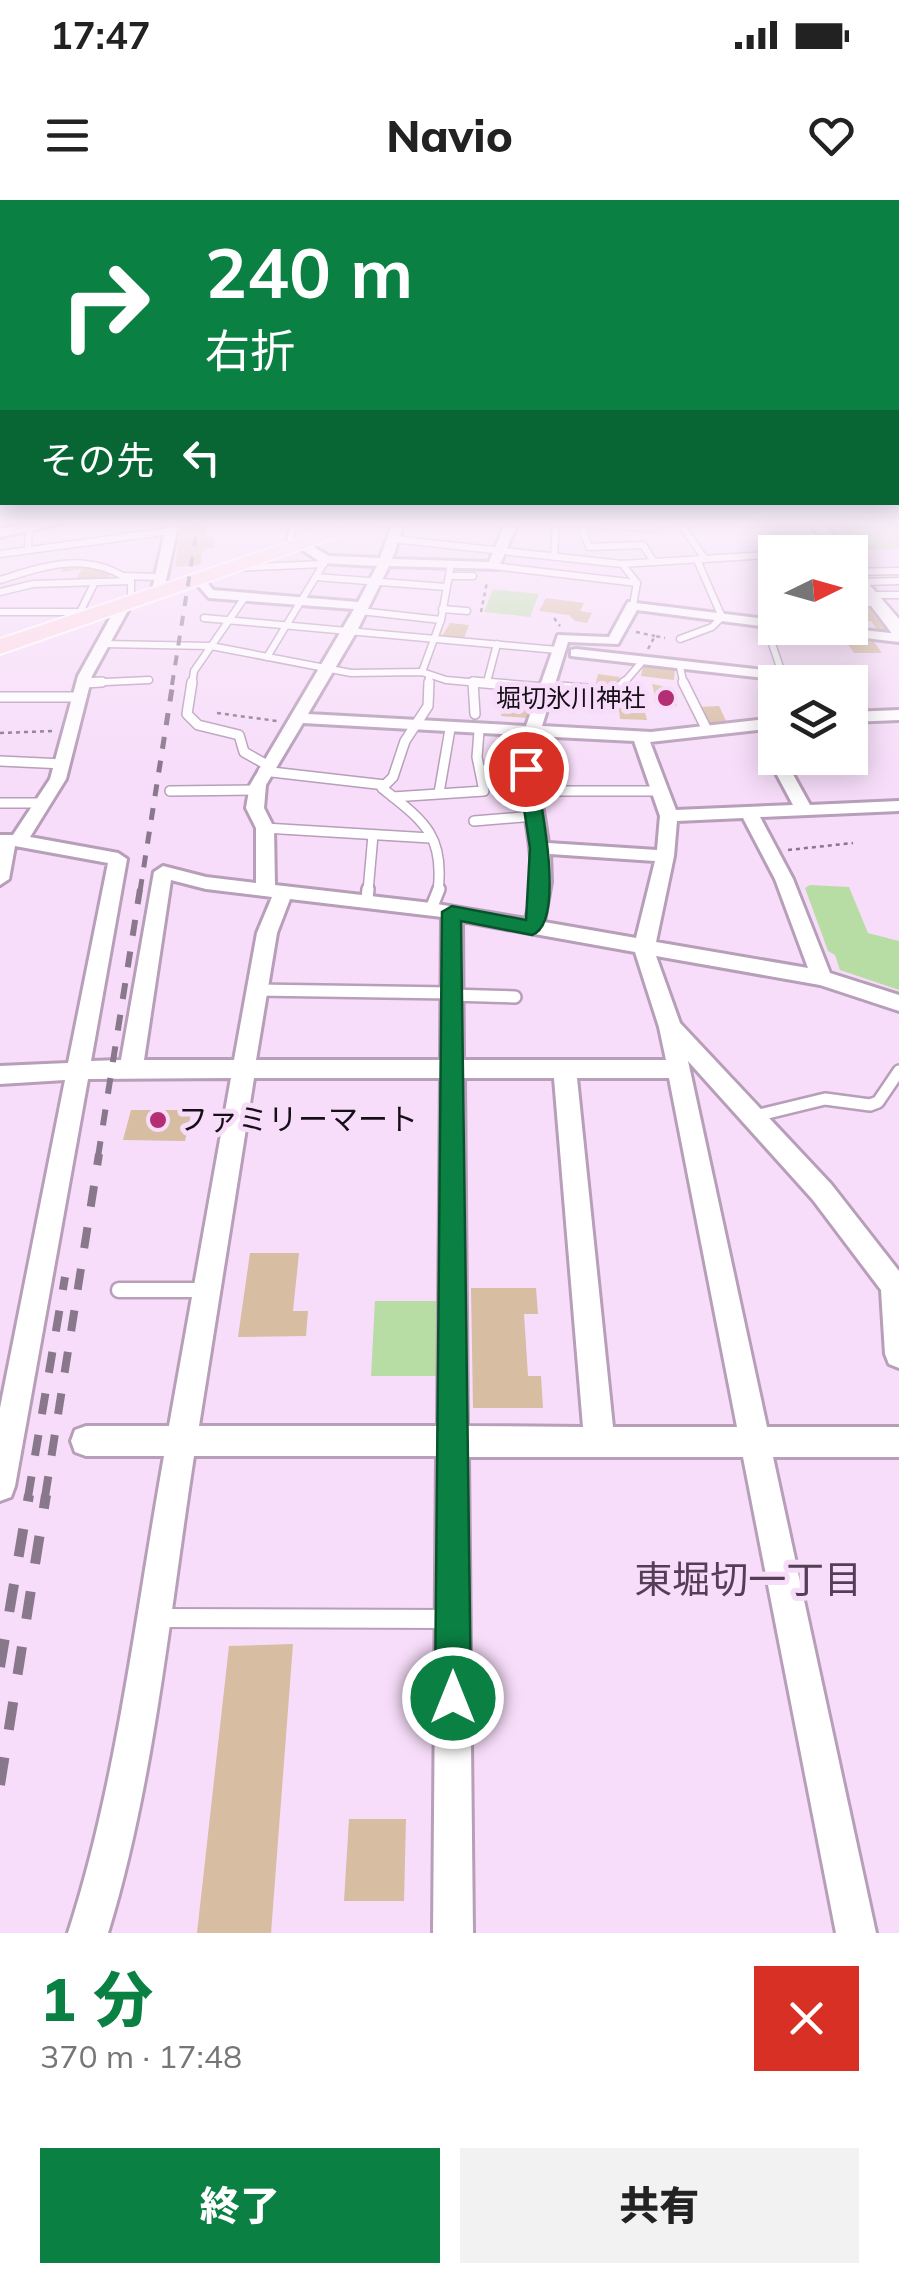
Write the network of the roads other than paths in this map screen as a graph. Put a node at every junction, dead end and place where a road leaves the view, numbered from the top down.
1 (88, 603) edge
2 (106, 603) edge
3 (123, 603) edge
4 (240, 603) edge
5 (301, 603) edge
6 (316, 603) edge
7 (364, 603) edge
8 (443, 603) edge
9 (717, 603) edge
10 (877, 603) edge
11 (633, 604) joint
12 (361, 609) junction
13 (442, 609) junction
14 (468, 611) dead end
15 (0, 612) edge
16 (84, 615) junction
17 (722, 617) junction
18 (204, 618) dead end
19 (440, 620) junction
20 (227, 621) junction
21 (758, 622) edge
22 (286, 626) junction
23 (350, 631) junction
24 (868, 632) edge
25 (899, 634) edge
26 (433, 638) junction
27 (680, 638) road end
28 (104, 644) junction
29 (497, 644) junction
30 (210, 646) junction
31 (0, 647) edge
32 (557, 650) junction
33 (267, 657) junction
34 (641, 663) junction
35 (680, 666) junction
36 (328, 670) junction
37 (426, 674) junction
38 (758, 676) edge
39 (148, 680) dead end
40 (473, 682) junction
41 (487, 682) junction
42 (544, 687) junction
43 (82, 690) junction
44 (0, 696) edge
45 (868, 717) edge
46 (295, 718) junction
47 (896, 719) edge
48 (477, 722) junction
49 (758, 724) edge
50 (414, 728) junction
51 (450, 729) junction
52 (707, 730) junction
53 (529, 732) junction
54 (640, 736) junction
55 (0, 761) edge
56 (64, 764) junction
57 (265, 768) junction
58 (526, 769) junction
59 (480, 770) junction
60 (786, 775) edge
61 (385, 786) junction
62 (256, 790) junction
63 (170, 791) dead end
64 (531, 791) junction
65 (439, 793) junction
66 (393, 797) junction
67 (0, 803) edge
68 (42, 803) junction
69 (666, 803) junction
70 (899, 806) edge
71 (806, 811) junction
72 (749, 812) junction
73 (535, 816) junction
74 (474, 821) dead end
75 (264, 828) junction
76 (373, 835) junction
77 (430, 838) junction
78 (9, 841) edge
79 (539, 848) junction
80 (665, 856) junction
81 (0, 879) edge
82 (274, 891) junction
83 (368, 900) junction
84 (441, 910) junction
85 (532, 928) junction
86 (644, 948) junction
87 (822, 978) junction
88 (257, 990) junction
89 (450, 994) junction
90 (515, 997) dead end
91 (899, 1004) edge
92 (670, 1027) junction
93 (80, 1070) junction
94 (132, 1070) junction
95 (451, 1070) junction
96 (566, 1070) junction
97 (678, 1070) junction
98 (246, 1071) junction
99 (899, 1071) edge
100 (0, 1076) edge
101 (755, 1116) junction
102 (896, 1286) edge
103 (119, 1290) dead end
104 (209, 1290) junction
105 (899, 1354) edge
106 (4, 1439) edge
107 (184, 1440) junction
108 (453, 1440) junction
109 (755, 1440) junction
110 (86, 1441) dead end
111 (598, 1441) junction
112 (899, 1442) edge
113 (0, 1486) edge
114 (154, 1618) junction
115 (453, 1619) junction
116 (88, 1933) edge
117 (453, 1933) edge
118 (856, 1933) edge

1 - 16 lane
2 - 16 main road
3 - 28 street
4 - 20 lane
5 - 22 lane
6 - 12 street
7 - 12 street
8 - 13 lane
9 - 17 lane
10 - 25 street
11 - 17 street
11 - 32 street
12 - 19 lane
12 - 23 street
13 - 14 lane
13 - 19 lane
15 - 16 lane
16 - 31 main road
17 - 21 street
17 - 27 lane
18 - 20 lane
19 - 26 lane
20 - 22 lane
20 - 30 lane
22 - 23 lane
22 - 33 lane
23 - 26 lane
23 - 36 street
24 - 25 street
26 - 29 lane
26 - 37 lane
28 - 30 lane
28 - 43 street
29 - 32 lane
29 - 41 lane
30 - 33 lane
30 - 57 lane
32 - 34 street
32 - 42 street
33 - 36 lane
34 - 35 street
34 - 42 lane
35 - 38 street
35 - 52 lane
36 - 37 lane
36 - 46 street
37 - 40 lane
37 - 50 lane
39 - 43 lane
40 - 41 lane
40 - 48 lane
41 - 42 lane
42 - 53 street
43 - 44 lane
43 - 56 street
45 - 47 street
46 - 50 street
46 - 57 street
48 - 51 street
48 - 53 street
48 - 59 lane
49 - 52 street
50 - 51 street
50 - 61 lane
51 - 65 lane
52 - 54 street
53 - 54 street
53 - 58 street
54 - 69 street
55 - 56 lane
56 - 68 street
57 - 61 lane
57 - 62 street
58 - 59 lane
58 - 64 street
59 - 65 lane
60 - 71 street
61 - 66 lane
62 - 63 lane
62 - 75 street
64 - 69 lane
64 - 73 street
65 - 66 lane
66 - 77 lane
67 - 68 lane
68 - 78 street
69 - 72 street
69 - 80 street
70 - 71 street
71 - 72 street
72 - 87 street
73 - 74 lane
73 - 79 street
75 - 76 lane
75 - 82 street
76 - 77 lane
76 - 83 lane
77 - 84 lane
78 - 81 street
78 - 93 street
79 - 80 street
79 - 85 street
80 - 86 street
82 - 83 street
82 - 88 street
82 - 94 street
83 - 84 street
84 - 85 street
84 - 89 street
85 - 86 street
86 - 87 street
86 - 92 street
87 - 91 street
88 - 89 lane
88 - 98 street
89 - 90 lane
89 - 95 street
92 - 97 street
92 - 101 street
93 - 94 street
93 - 100 street
93 - 106 street
94 - 98 street
95 - 96 street
95 - 98 street
95 - 108 street
96 - 97 street
96 - 111 street
97 - 109 street
98 - 104 street
99 - 101 lane
101 - 102 street
102 - 105 street
103 - 104 lane
104 - 107 street
106 - 113 street
107 - 108 street
107 - 110 street
107 - 114 street
108 - 111 street
108 - 115 street
109 - 111 street
109 - 112 street
109 - 118 street
114 - 115 lane
114 - 116 street
115 - 117 street

